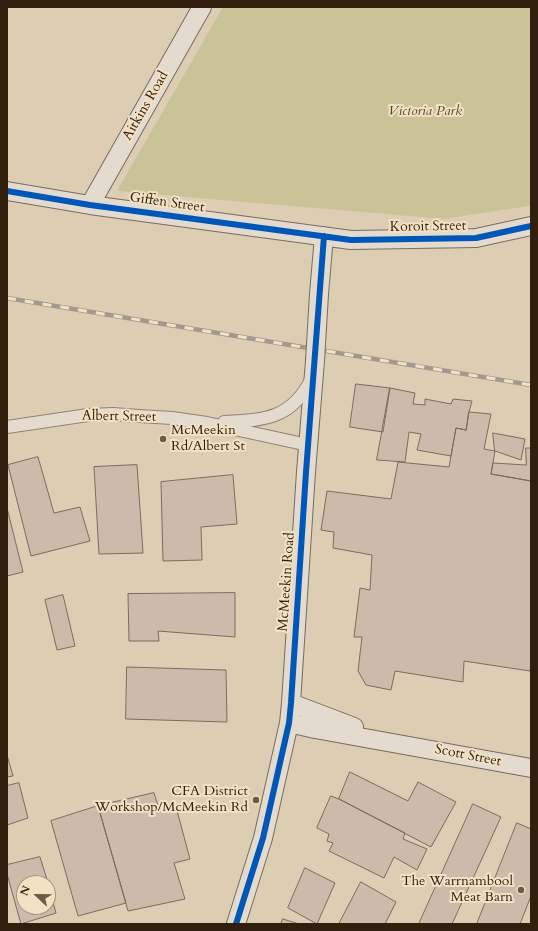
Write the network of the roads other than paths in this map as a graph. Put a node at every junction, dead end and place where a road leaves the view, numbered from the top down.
1 (202, 7) edge
2 (7, 191) edge
3 (90, 205) junction
4 (531, 226) edge
5 (324, 236) junction
6 (314, 367) junction
7 (207, 423) junction
8 (7, 427) edge
9 (308, 445) junction
10 (291, 703) junction
11 (289, 722) junction
12 (404, 745) junction
13 (531, 768) edge
14 (236, 924) edge

1 - 3 street, Aitkins Road
2 - 3 street, Giffen Street
3 - 5 street, Giffen Street
4 - 5 street, Koroit Street
5 - 6 street, McMeekin Road, bridge
6 - 7 street, Albert Street
6 - 9 street, McMeekin Road
7 - 8 street, Albert Street
7 - 9 street, Albert Street
9 - 10 street, McMeekin Road
10 - 11 street, McMeekin Road
10 - 12 street, Scott Street
11 - 12 street, Scott Street
11 - 14 street, McMeekin Road
12 - 13 street, Scott Street

